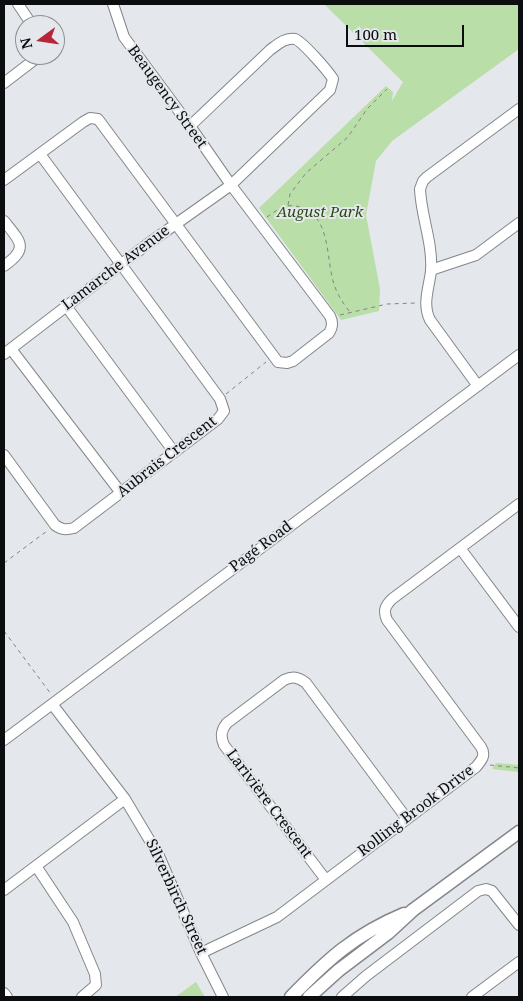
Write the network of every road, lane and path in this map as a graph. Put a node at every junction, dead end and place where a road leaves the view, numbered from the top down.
1 (18, 4) edge
2 (113, 4) edge
3 (25, 15) edge
4 (28, 65) edge
5 (4, 84) edge
6 (387, 89) dead end
7 (519, 109) edge
8 (190, 126) junction
9 (40, 154) junction
10 (4, 180) edge
11 (231, 185) junction
12 (288, 205) junction
13 (4, 221) edge
14 (260, 222) junction
15 (519, 223) edge
16 (176, 224) junction
17 (121, 264) junction
18 (4, 266) edge
19 (431, 270) junction
20 (426, 304) junction
21 (66, 306) junction
22 (349, 311) junction
23 (331, 318) junction
24 (7, 352) edge
25 (519, 355) edge
26 (273, 357) junction
27 (478, 386) junction
28 (220, 399) junction
29 (174, 452) junction
30 (4, 455) edge
31 (121, 493) junction
32 (519, 504) edge
33 (55, 525) junction
34 (460, 548) junction
35 (4, 563) edge
36 (519, 627) edge
37 (4, 631) edge
38 (54, 702) junction
39 (4, 740) edge
40 (481, 761) junction
41 (519, 768) edge
42 (125, 799) junction
43 (407, 819) junction
44 (519, 832) edge
45 (36, 866) junction
46 (326, 880) junction
47 (4, 890) edge
48 (413, 910) junction
49 (519, 924) edge
50 (201, 953) junction
51 (519, 962) edge
52 (4, 993) edge
53 (7, 997) edge
54 (82, 997) edge
55 (223, 997) edge
56 (291, 997) edge
57 (309, 997) edge
58 (342, 997) edge
59 (472, 997) edge

1 - 3 street
2 - 8 street, Beaugency Street
4 - 5 street
6 - 12 path
7 - 19 street
8 - 11 street, Beaugency Street
8 - 11 street, Lamarche Avenue
9 - 10 street
9 - 16 street
9 - 17 street, Aubrais Crescent
11 - 14 street, Beaugency Street
11 - 16 street, Lamarche Avenue
12 - 14 path
12 - 22 path
13 - 18 street
14 - 23 street, Beaugency Street
15 - 19 street
16 - 17 street, Lamarche Avenue
16 - 26 street
17 - 21 street, Lamarche Avenue
17 - 28 street, Aubrais Crescent
19 - 20 street
20 - 22 path
20 - 27 street
21 - 24 street, Lamarche Avenue
21 - 29 street
22 - 23 path
23 - 26 street
24 - 31 street
25 - 27 street, Pagé Road
26 - 28 path
27 - 38 street, Pagé Road
28 - 29 street, Aubrais Crescent
29 - 31 street, Aubrais Crescent
30 - 33 street
31 - 33 street, Aubrais Crescent
32 - 34 street, Rolling Brook Drive
33 - 35 path
34 - 36 street
34 - 40 street, Rolling Brook Drive
37 - 38 path
38 - 39 street, Pagé Road
38 - 42 street, Silverbirch Street
40 - 41 path
40 - 43 street, Rolling Brook Drive
42 - 45 street
42 - 50 street, Silverbirch Street
43 - 46 street, Rolling Brook Drive
43 - 46 street, Larivière Crescent
44 - 48 main road
45 - 47 street
45 - 54 street
46 - 50 street, Rolling Brook Drive
48 - 56 main road
48 - 57 main road
49 - 58 street
50 - 55 street, Silverbirch Street
51 - 59 street
52 - 53 street

